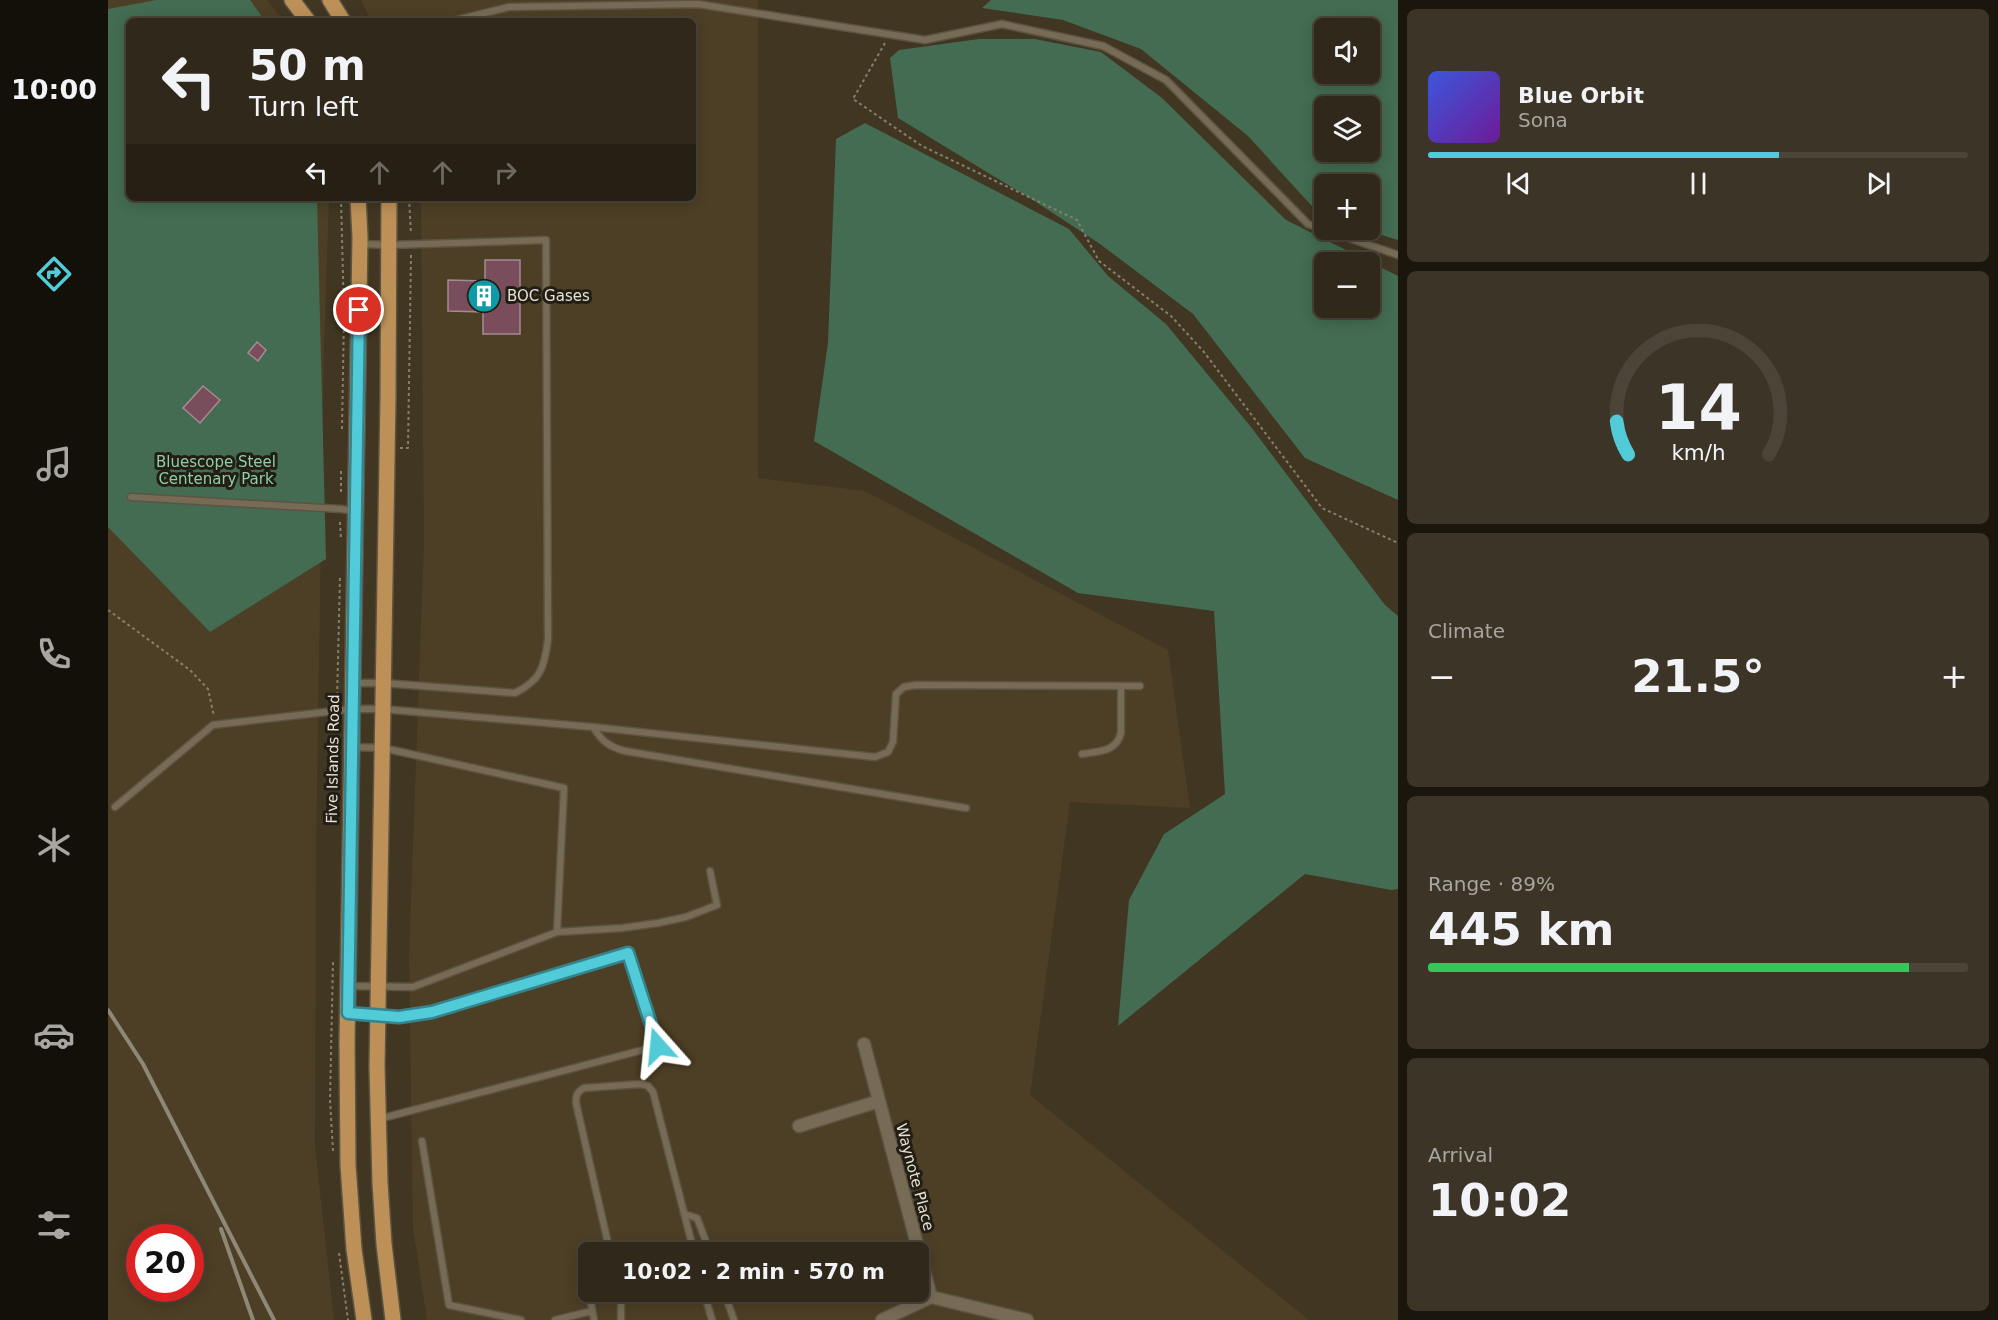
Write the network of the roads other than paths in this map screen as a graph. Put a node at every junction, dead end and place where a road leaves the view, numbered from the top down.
1 (292, 0) edge
2 (330, 0) edge
3 (306, 18) edge
4 (341, 18) edge
5 (464, 18) edge
6 (358, 201) edge
7 (389, 201) edge
8 (360, 244) junction
9 (390, 245) junction
10 (1398, 255) edge
11 (131, 497) dead end
12 (356, 511) junction
13 (353, 683) junction
14 (383, 683) junction
15 (1121, 686) junction
16 (1140, 686) dead end
17 (352, 709) junction
18 (382, 709) junction
19 (593, 727) junction
20 (352, 747) junction
21 (382, 747) junction
22 (1083, 754) dead end
23 (115, 807) dead end
24 (966, 808) dead end
25 (710, 872) dead end
26 (557, 932) junction
27 (348, 986) junction
28 (378, 987) junction
29 (348, 1013) junction
30 (378, 1015) junction
31 (864, 1044) dead end
32 (879, 1101) junction
33 (379, 1119) junction
34 (799, 1126) dead end
35 (422, 1141) dead end
36 (684, 1214) junction
37 (608, 1242) edge
38 (691, 1242) edge
39 (706, 1242) edge
40 (931, 1297) junction
41 (621, 1302) edge
42 (707, 1302) edge
43 (728, 1302) edge
44 (591, 1303) dead end
45 (592, 1311) junction
46 (364, 1320) edge
47 (393, 1320) edge
48 (521, 1320) edge
49 (555, 1320) edge
50 (594, 1320) edge
51 (621, 1320) edge
52 (712, 1320) edge
53 (734, 1320) edge
54 (882, 1320) edge
55 (1027, 1320) edge

1 - 3 main road
2 - 4 main road
5 - 10 lane
6 - 8 main road, Five Islands Road
7 - 9 main road
8 - 9 lane
8 - 12 main road, Five Islands Road
9 - 14 main road
9 - 14 lane
11 - 12 lane
12 - 13 main road, Five Islands Road
13 - 14 lane
13 - 17 main road, Five Islands Road
14 - 18 main road
15 - 16 lane
15 - 19 lane
15 - 22 lane
17 - 18 lane
17 - 20 main road, Five Islands Road
17 - 23 lane
18 - 19 lane
18 - 21 main road
19 - 24 lane
20 - 21 lane
20 - 27 main road, Five Islands Road
21 - 26 lane
21 - 28 main road
25 - 26 lane
26 - 28 lane
27 - 28 lane
27 - 29 main road, Five Islands Road
28 - 30 main road
29 - 30 lane
29 - 46 main road, Five Islands Road
30 - 33 main road
30 - 33 lane
31 - 32 street, Waynote Place
32 - 34 street
32 - 40 street, Waynote Place
33 - 47 main road
35 - 48 lane
36 - 37 lane
36 - 38 lane
36 - 39 lane
40 - 54 street
40 - 55 street
41 - 51 lane
42 - 52 lane
43 - 53 lane
44 - 45 lane
45 - 49 lane
45 - 50 lane

